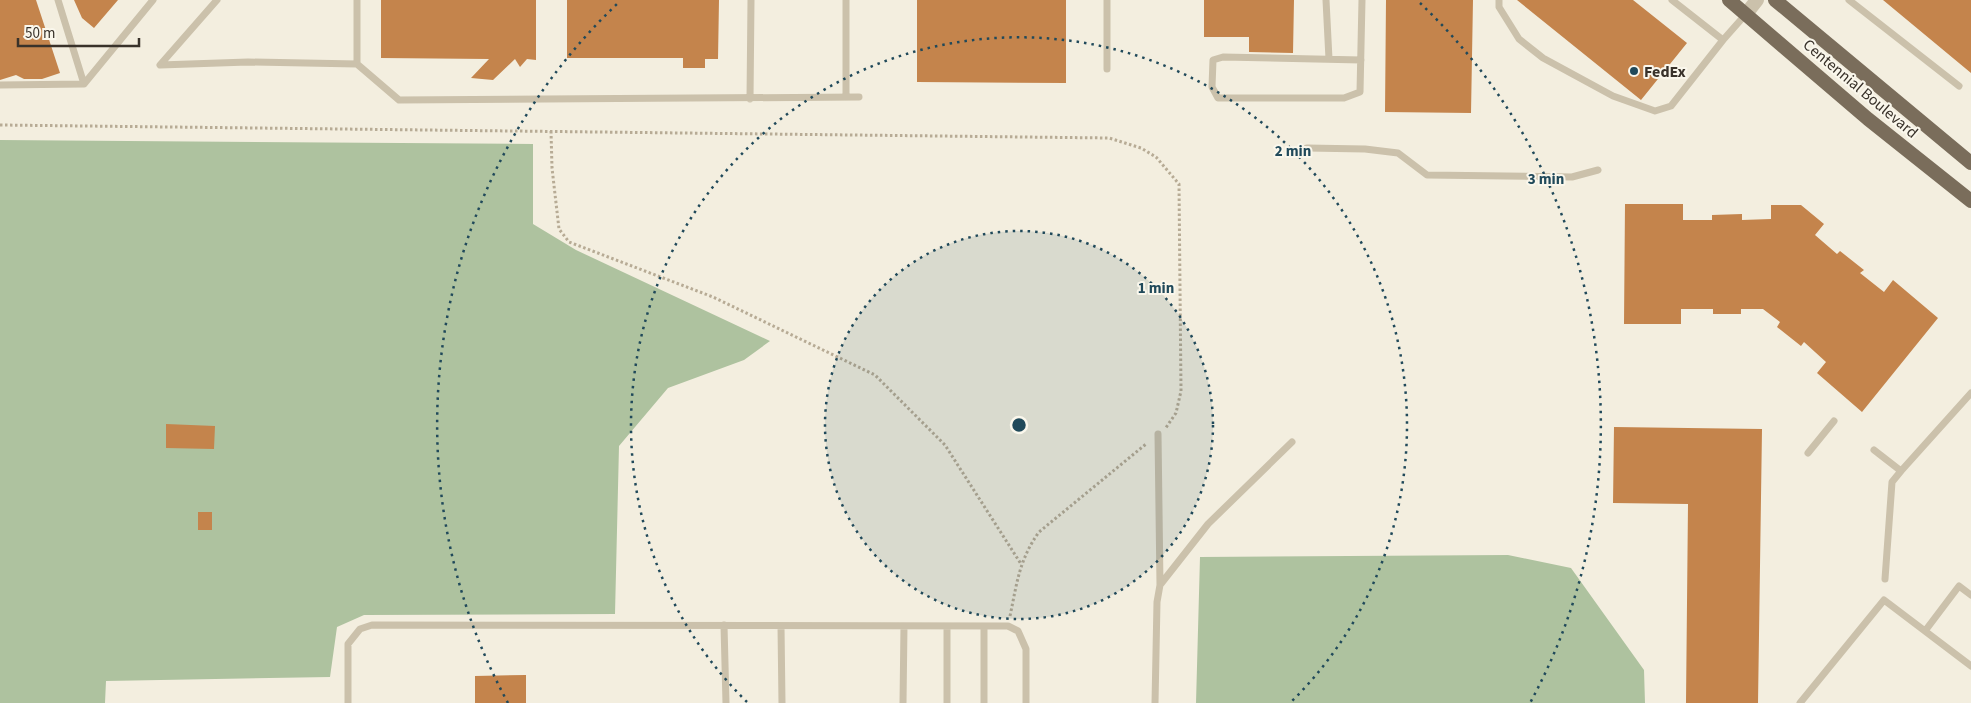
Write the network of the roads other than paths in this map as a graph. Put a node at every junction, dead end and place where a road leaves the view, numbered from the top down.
1 (58, 0) edge
2 (153, 0) edge
3 (217, 0) edge
4 (357, 0) edge
5 (751, 0) edge
6 (846, 0) edge
7 (1107, 0) edge
8 (1326, 0) edge
9 (1362, 0) edge
10 (1499, 0) edge
11 (1672, 0) edge
12 (1729, 0) edge
13 (1756, 0) edge
14 (1775, 0) edge
15 (1849, 0) edge
16 (1746, 14) junction
17 (1723, 40) junction
18 (1328, 59) junction
19 (1361, 60) junction
20 (357, 64) junction
21 (1107, 69) dead end
22 (84, 84) junction
23 (0, 85) edge
24 (1959, 86) dead end
25 (846, 97) junction
26 (859, 97) dead end
27 (750, 99) junction
28 (1307, 148) dead end
29 (1971, 162) edge
30 (1598, 170) dead end
31 (1971, 201) edge
32 (1971, 393) edge
33 (1834, 421) dead end
34 (1158, 434) road end
35 (1292, 442) dead end
36 (1874, 450) dead end
37 (1808, 453) dead end
38 (1901, 470) junction
39 (1885, 579) dead end
40 (1160, 585) junction
41 (1971, 595) edge
42 (724, 625) junction
43 (781, 626) junction
44 (904, 626) junction
45 (947, 626) junction
46 (984, 626) junction
47 (1925, 631) junction
48 (1971, 666) edge
49 (348, 703) edge
50 (726, 703) edge
51 (782, 703) edge
52 (904, 703) edge
53 (947, 703) edge
54 (984, 703) edge
55 (1026, 703) edge
56 (1155, 703) edge
57 (1800, 703) edge

1 - 22 lane
2 - 22 lane
3 - 20 lane
4 - 20 lane
5 - 27 lane
6 - 25 lane
7 - 21 lane
8 - 18 lane
9 - 19 lane
10 - 17 lane
11 - 17 lane
12 - 16 main road, Centennial Boulevard
13 - 16 street
14 - 29 main road, Centennial Boulevard
15 - 24 lane
16 - 17 lane
16 - 31 main road, Centennial Boulevard
18 - 19 lane
18 - 19 lane
20 - 27 lane
22 - 23 lane
25 - 26 lane
25 - 27 lane
28 - 30 lane
32 - 38 lane
33 - 37 lane
34 - 40 lane
35 - 40 lane
36 - 38 lane
38 - 39 lane
40 - 56 lane
41 - 47 lane
42 - 43 lane
42 - 49 lane
42 - 50 lane
43 - 44 lane
43 - 51 lane
44 - 45 lane
44 - 52 lane
45 - 46 lane
45 - 53 lane
46 - 54 lane
46 - 55 lane
47 - 48 lane
47 - 57 lane

